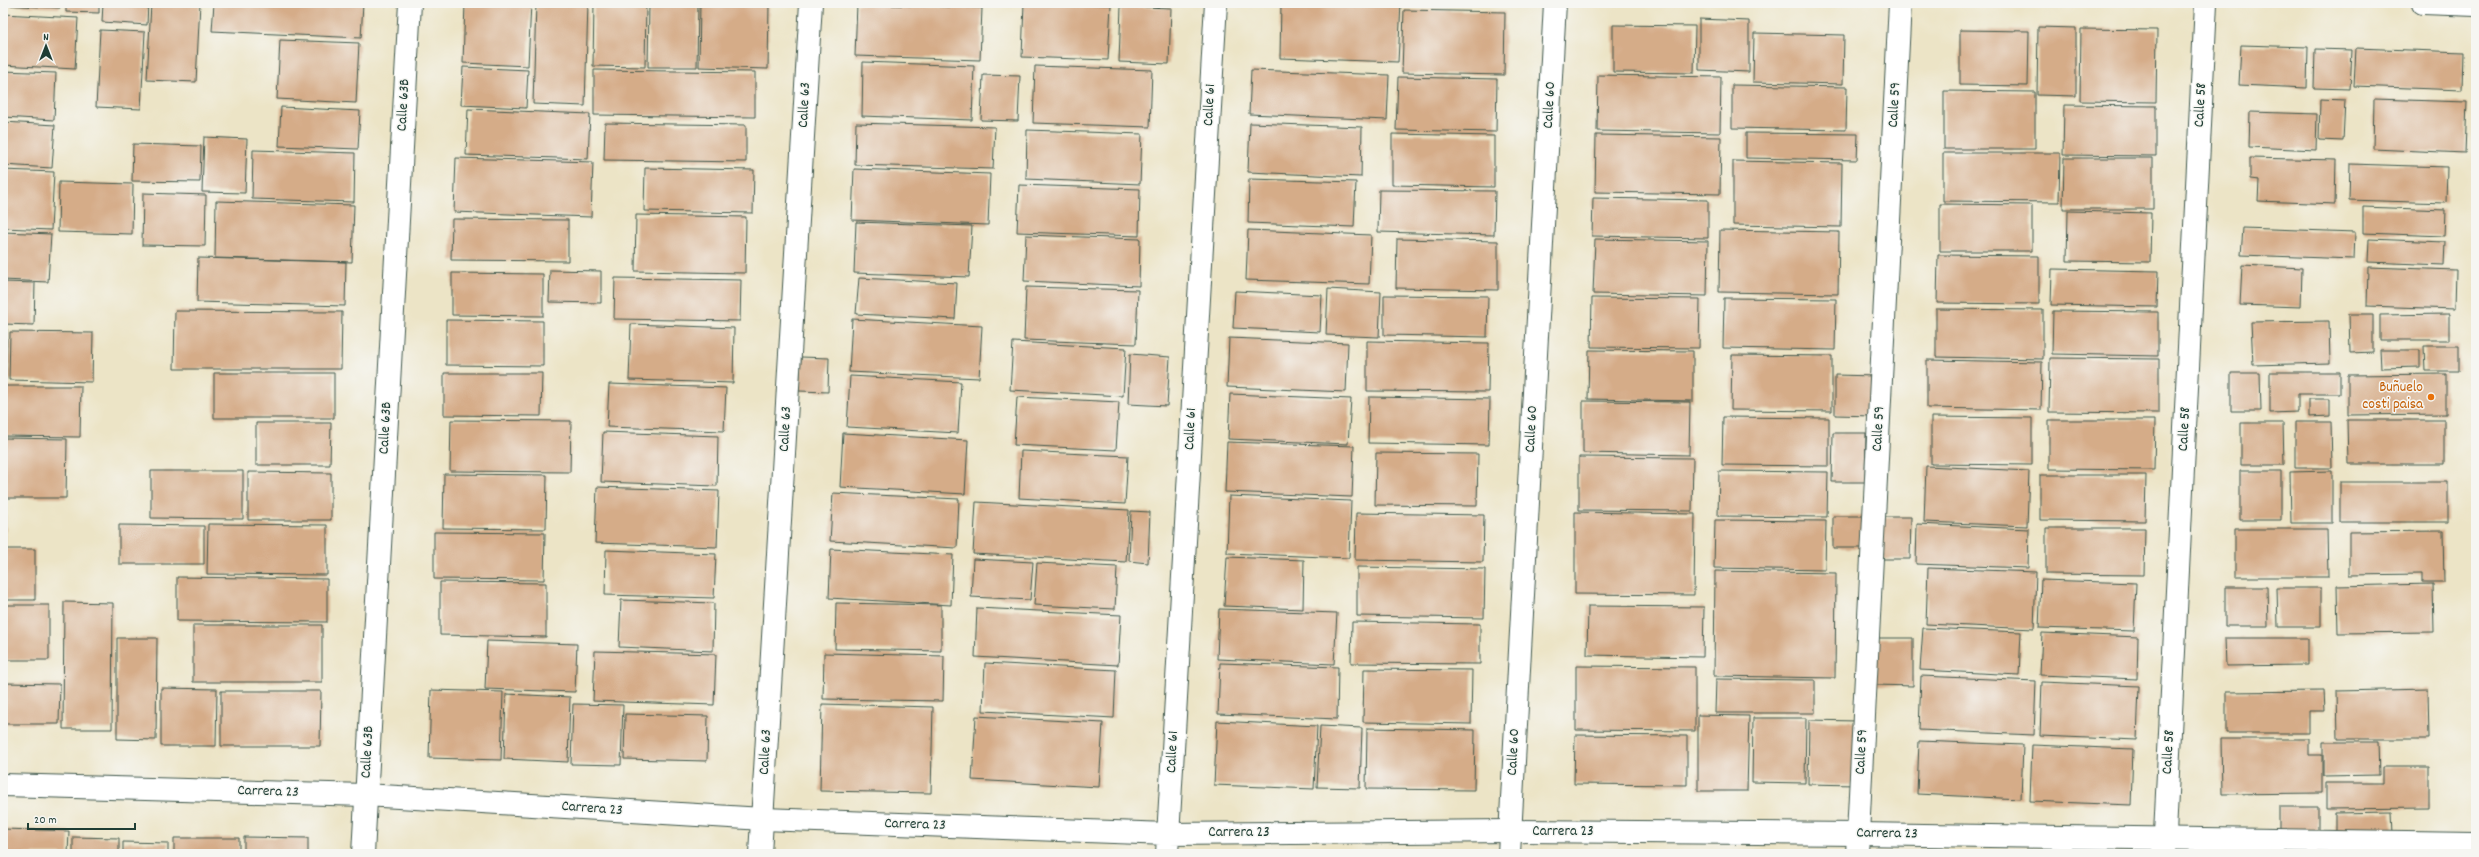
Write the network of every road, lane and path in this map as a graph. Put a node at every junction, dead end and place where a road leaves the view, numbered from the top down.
1 (410, 3) edge
2 (811, 3) edge
3 (1216, 3) edge
4 (1556, 3) edge
5 (1900, 3) edge
6 (2206, 3) edge
7 (2423, 3) edge
8 (2476, 5) edge
9 (3, 785) edge
10 (365, 795) junction
11 (762, 819) junction
12 (1510, 831) junction
13 (2475, 843) edge
14 (1167, 844) edge
15 (1857, 844) edge
16 (2165, 846) edge
17 (363, 854) edge
18 (760, 854) edge
19 (1509, 854) edge

1 - 10 street, Calle 63B
2 - 11 street, Calle 63
3 - 14 street, Calle 61
4 - 12 street, Calle 60
5 - 15 street, Calle 59
6 - 16 street, Calle 58
7 - 8 street
9 - 10 street, Carrera 23
10 - 11 street, Carrera 23
10 - 17 street, Calle 63B
11 - 14 street, Carrera 23
11 - 18 street, Calle 63
12 - 14 street, Carrera 23
12 - 15 street, Carrera 23
12 - 19 street, Calle 60
13 - 16 street, Carrera 23
15 - 16 street, Carrera 23

